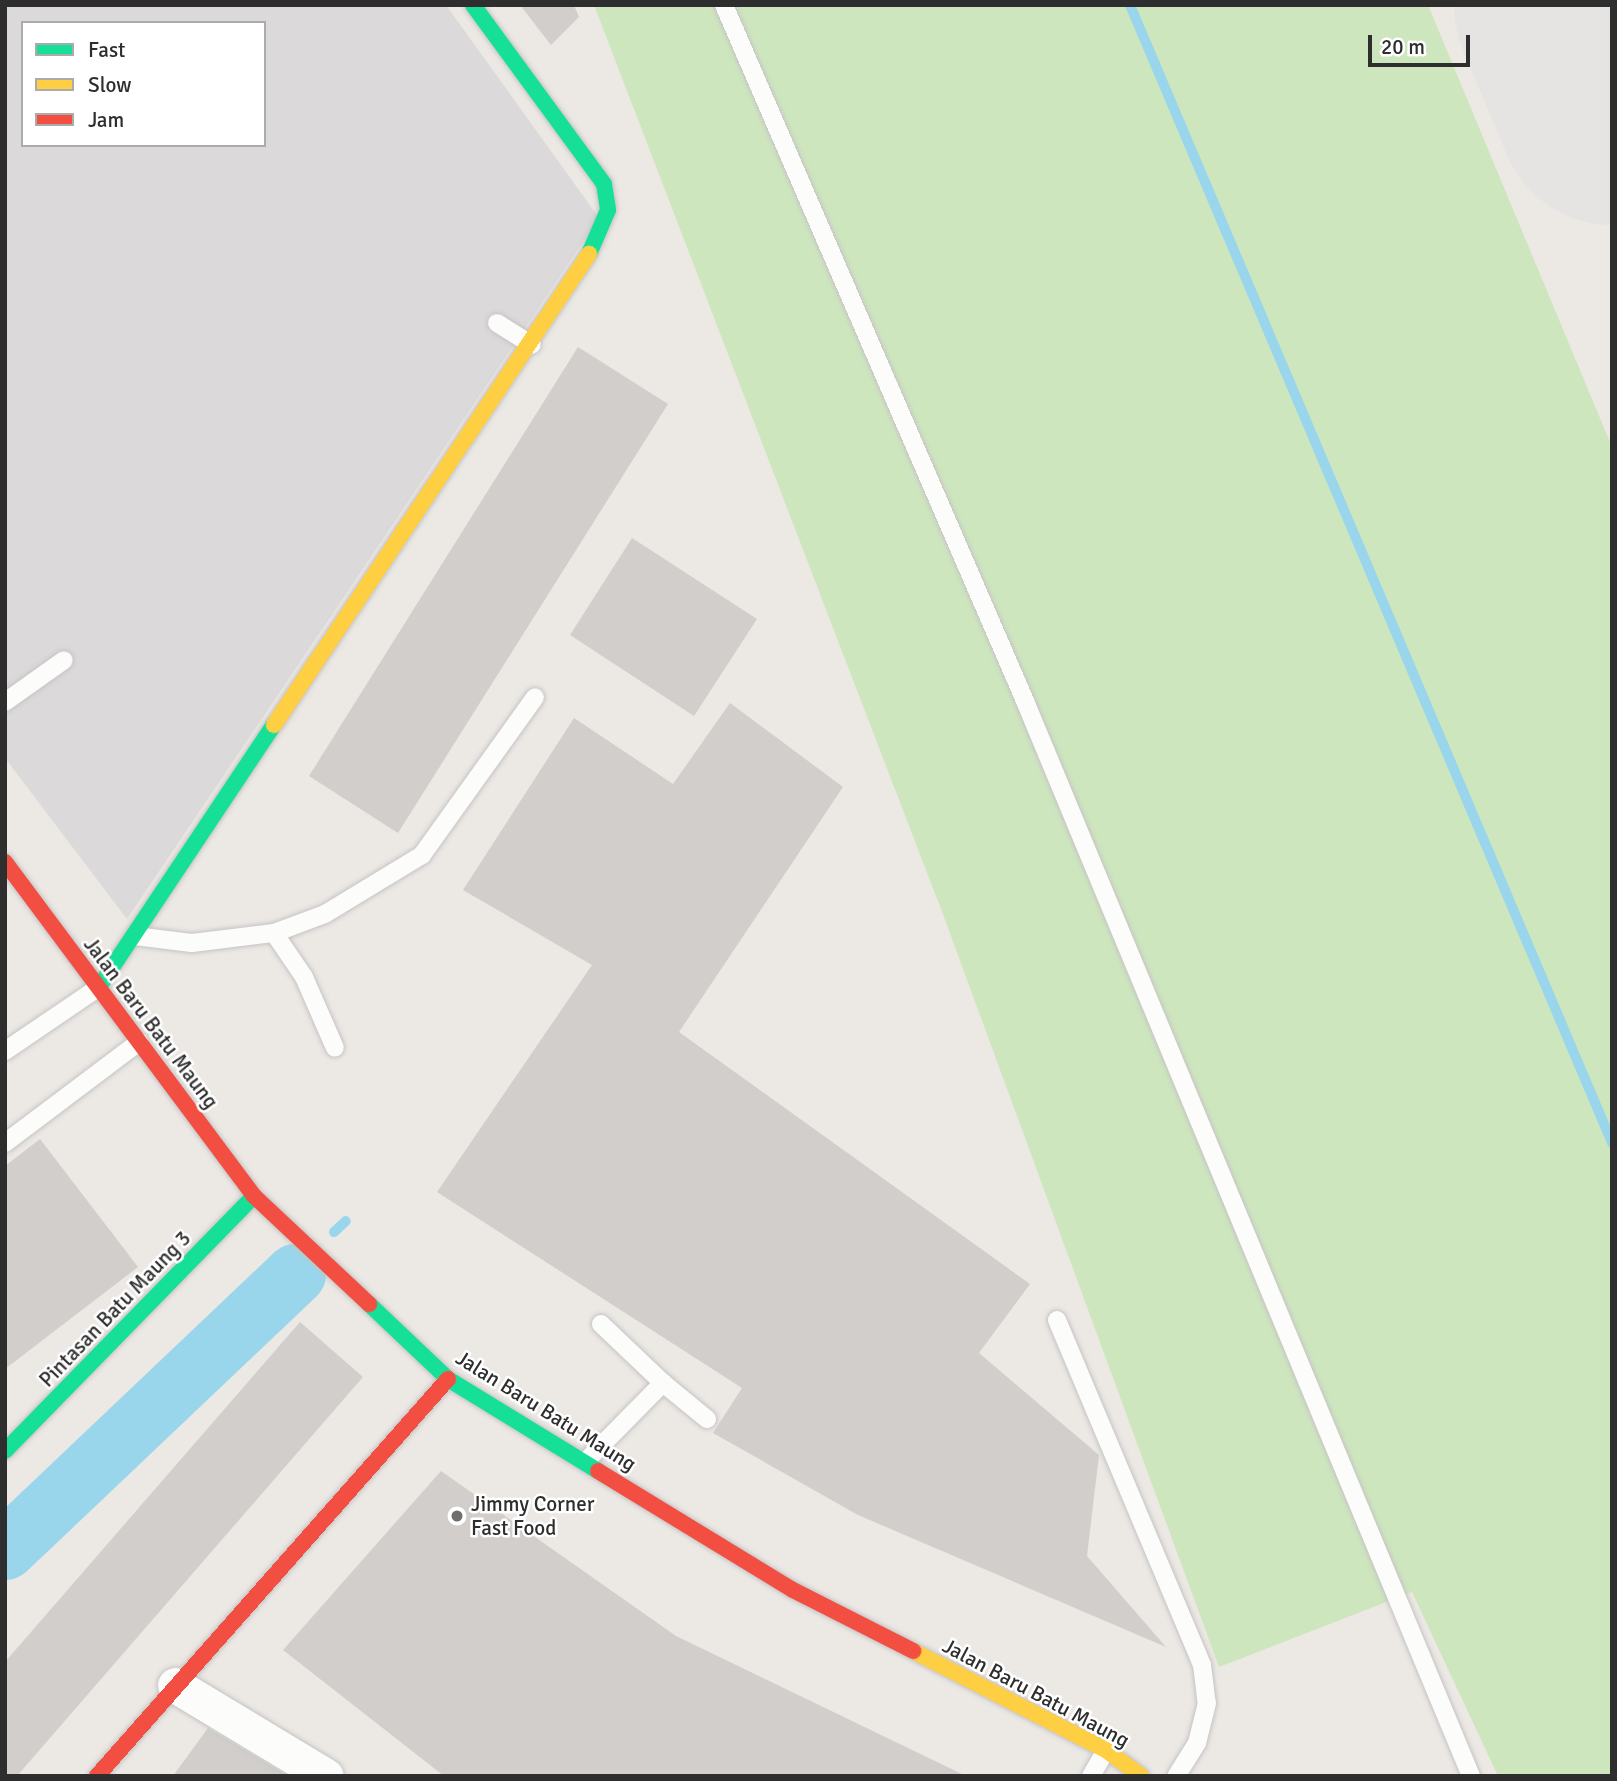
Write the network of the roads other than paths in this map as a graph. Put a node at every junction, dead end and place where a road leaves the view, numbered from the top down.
1 (473, 5) edge
2 (724, 5) edge
3 (497, 323) dead end
4 (533, 345) junction
5 (64, 660) dead end
6 (535, 697) dead end
7 (5, 702) edge
8 (5, 862) edge
9 (274, 933) junction
10 (135, 936) junction
11 (99, 987) junction
12 (139, 1042) junction
13 (335, 1048) dead end
14 (5, 1051) edge
15 (5, 1143) edge
16 (254, 1196) junction
17 (1057, 1320) dead end
18 (601, 1324) dead end
19 (448, 1379) junction
20 (663, 1383) junction
21 (707, 1419) dead end
22 (5, 1451) edge
23 (586, 1461) junction
24 (175, 1685) junction
25 (1106, 1750) junction
26 (97, 1776) edge
27 (326, 1776) edge
28 (1091, 1776) edge
29 (1141, 1776) edge
30 (1176, 1776) edge
31 (1471, 1776) edge

1 - 4 street
2 - 31 lane
3 - 4 lane
4 - 10 street
5 - 7 lane
6 - 9 lane
8 - 11 street, Jalan Baru Batu Maung
9 - 10 lane
9 - 13 lane
10 - 11 street
11 - 12 street, Jalan Baru Batu Maung
11 - 14 lane
12 - 15 lane
12 - 16 street, Jalan Baru Batu Maung
16 - 19 street, Jalan Baru Batu Maung
16 - 22 street, Pintasan Batu Maung 3
17 - 30 lane
18 - 20 lane
19 - 23 street, Jalan Baru Batu Maung
19 - 24 street
20 - 21 lane
20 - 23 lane
23 - 25 street, Jalan Baru Batu Maung
24 - 26 street
24 - 27 street
25 - 28 lane
25 - 29 street, Jalan Baru Batu Maung

